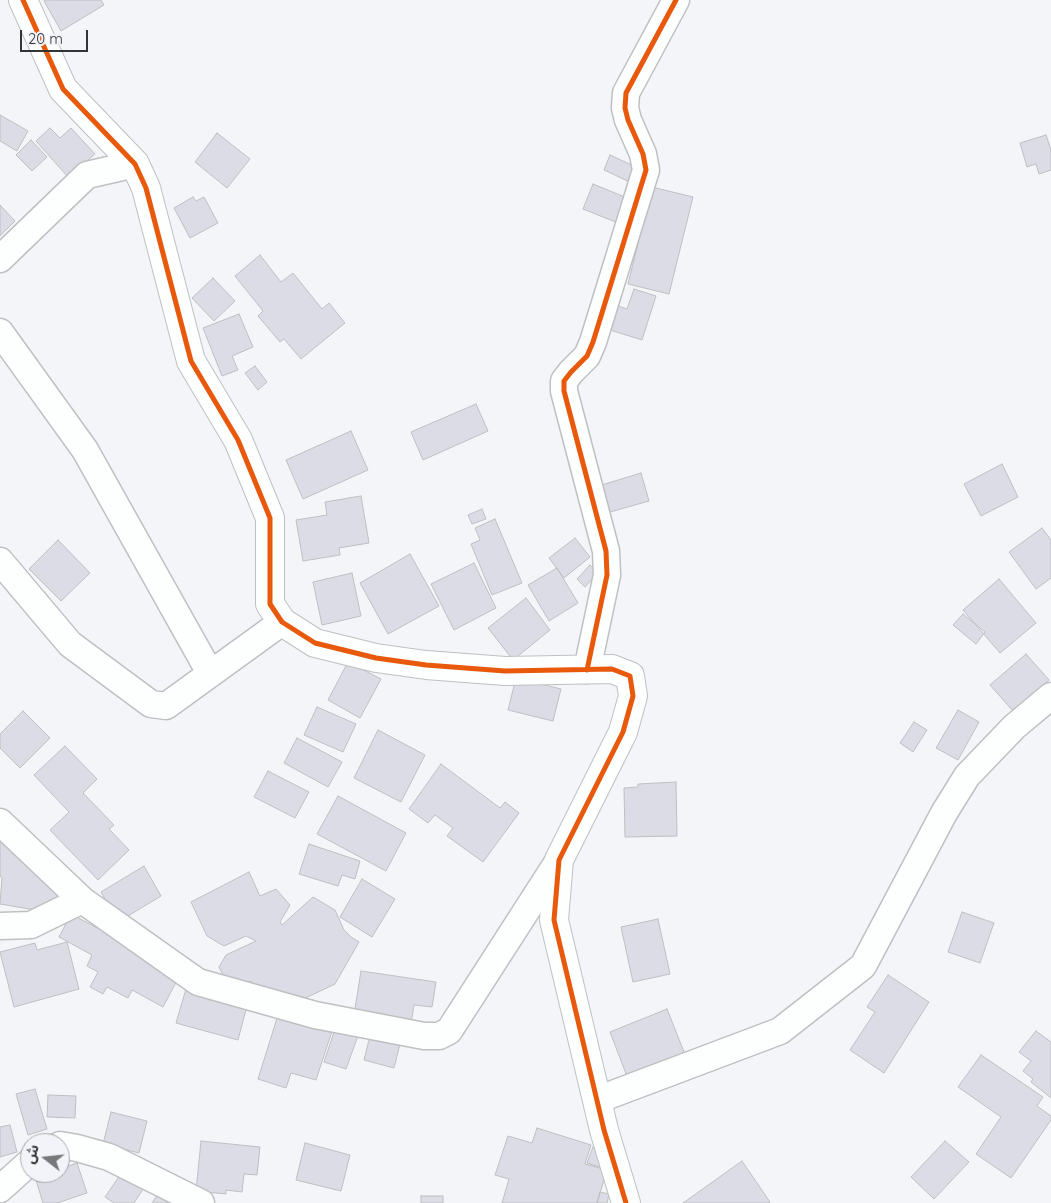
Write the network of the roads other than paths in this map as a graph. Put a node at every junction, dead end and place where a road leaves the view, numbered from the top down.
1 (23, 0) edge
2 (676, 0) edge
3 (135, 164) junction
4 (0, 259) edge
5 (0, 332) edge
6 (0, 561) edge
7 (282, 622) junction
8 (587, 670) junction
9 (210, 673) junction
10 (1051, 696) edge
11 (0, 822) edge
12 (559, 860) junction
13 (82, 900) junction
14 (0, 926) edge
15 (598, 1100) junction
16 (70, 1147) edge
17 (20, 1171) edge
18 (0, 1189) edge
19 (201, 1203) edge
20 (626, 1203) edge

1 - 3 street
2 - 8 street
3 - 4 street
3 - 7 street
5 - 9 street
6 - 9 street
7 - 8 street
7 - 9 street
8 - 12 street
10 - 15 street
11 - 13 street
12 - 13 street
12 - 15 street
13 - 14 street
15 - 20 street
16 - 19 street
17 - 18 street

